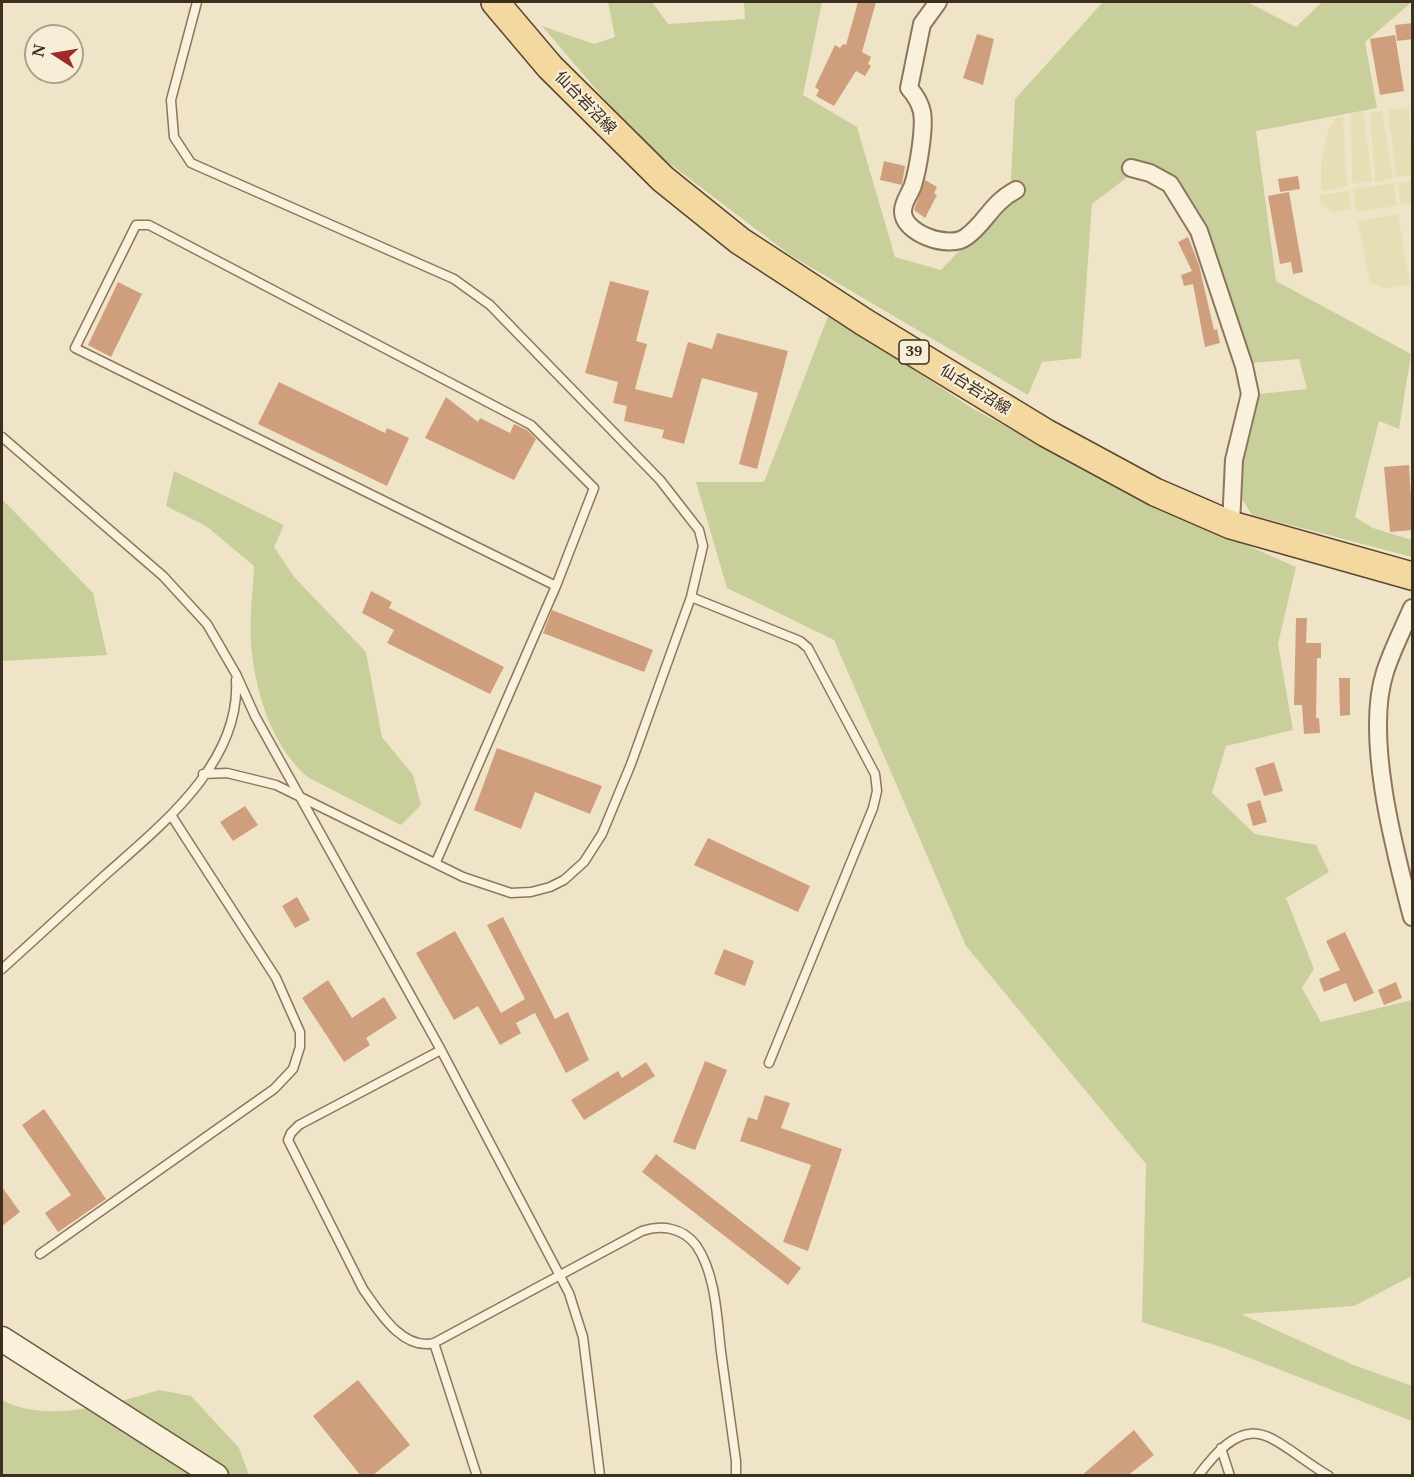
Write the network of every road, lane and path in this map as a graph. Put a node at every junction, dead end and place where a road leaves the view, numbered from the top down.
1 (197, 2) edge
2 (495, 2) edge
3 (938, 2) edge
4 (1131, 168) dead end
5 (1016, 190) dead end
6 (2, 437) edge
7 (1231, 525) junction
8 (1413, 576) edge
9 (556, 586) junction
10 (691, 597) junction
11 (1413, 608) edge
12 (236, 674) junction
13 (203, 774) junction
14 (299, 797) junction
15 (171, 815) junction
16 (436, 862) junction
17 (1413, 918) edge
18 (2, 969) edge
19 (441, 1050) junction
20 (769, 1063) dead end
21 (40, 1254) dead end
22 (559, 1277) junction
23 (2, 1339) edge
24 (434, 1343) junction
25 (1221, 1448) junction
26 (216, 1476) edge
27 (477, 1476) edge
28 (600, 1476) edge
29 (736, 1476) edge
30 (1198, 1476) edge
31 (1230, 1476) edge
32 (1329, 1476) edge

1 - 10 lane
2 - 7 main road, 仙台岩沼線 / 39
3 - 5 street
4 - 7 street
6 - 12 lane
7 - 8 main road, 仙台岩沼線 / 39
9 - 9 lane
9 - 16 lane
10 - 16 lane
10 - 20 lane
11 - 17 street
12 - 13 lane
12 - 14 lane
13 - 14 lane
13 - 15 lane
14 - 16 lane
14 - 19 lane
15 - 18 lane
15 - 21 lane
19 - 22 lane
19 - 24 lane
22 - 24 lane
22 - 28 lane
22 - 29 lane
23 - 26 street
24 - 27 lane
25 - 30 lane
25 - 31 lane
25 - 32 lane

